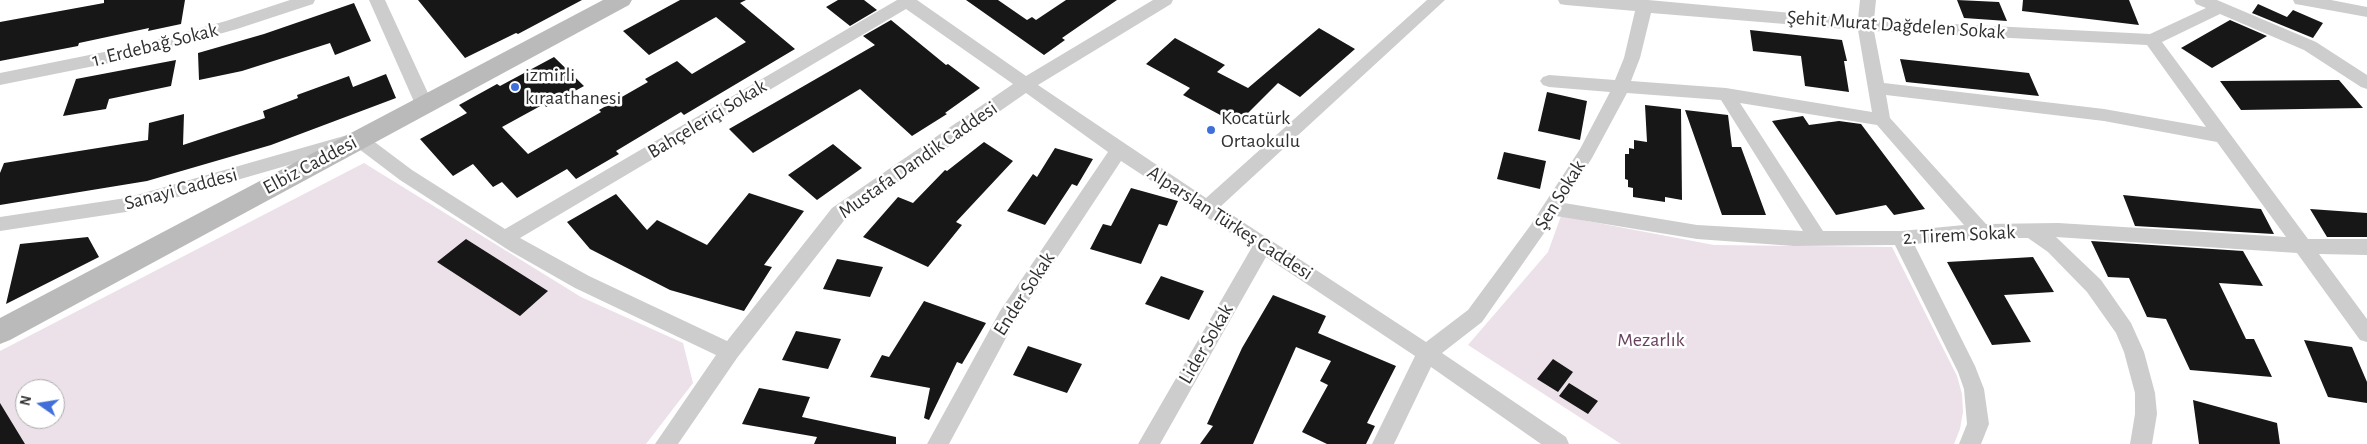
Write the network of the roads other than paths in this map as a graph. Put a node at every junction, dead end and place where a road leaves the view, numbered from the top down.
1 (307, 0) edge
2 (377, 0) edge
3 (622, 0) edge
4 (907, 0) edge
5 (1165, 0) edge
6 (1437, 0) edge
7 (1566, 0) edge
8 (1868, 0) edge
9 (2202, 0) edge
10 (2301, 0) edge
11 (1642, 3) edge
12 (1736, 7) edge
13 (2219, 8) junction
14 (2367, 12) edge
15 (1865, 25) junction
16 (2152, 40) junction
17 (0, 79) edge
18 (1549, 81) dead end
19 (2367, 83) edge
20 (1025, 85) junction
21 (1621, 87) junction
22 (1876, 88) junction
23 (1726, 94) junction
24 (424, 104) junction
25 (1882, 120) junction
26 (2224, 137) junction
27 (358, 139) junction
28 (1119, 150) junction
29 (1207, 208) junction
30 (1552, 208) junction
31 (0, 224) edge
32 (2033, 230) junction
33 (1981, 232) junction
34 (505, 238) junction
35 (1901, 238) junction
36 (1818, 239) junction
37 (1263, 245) junction
38 (2304, 246) junction
39 (2367, 247) edge
40 (0, 332) edge
41 (2367, 334) edge
42 (730, 352) junction
43 (1427, 353) junction
44 (666, 444) edge
45 (938, 444) edge
46 (1149, 444) edge
47 (1383, 444) edge
48 (1558, 444) edge
49 (1970, 444) edge
50 (2141, 444) edge

1 - 17 street, 1. Erdebağ Sokak
2 - 24 street
3 - 24 street, Elbiz Caddesi
4 - 20 street, Alparslan Türkeş Caddesi
4 - 34 street, Bahçeleriçi Sokak
5 - 20 street, Mustafa Dandik Caddesi
6 - 29 street
7 - 11 street, Şehit Murat Dağdelen Sokak
8 - 15 street
9 - 13 street
10 - 14 street
11 - 12 street, Şehit Murat Dağdelen Sokak
11 - 21 street, Şen Sokak
12 - 15 street, Şehit Murat Dağdelen Sokak
13 - 16 street, Şehit Murat Dağdelen Sokak
13 - 19 street
15 - 16 street, Şehit Murat Dağdelen Sokak
15 - 22 street
16 - 26 street
18 - 21 street
20 - 28 street, Alparslan Türkeş Caddesi
20 - 42 street, Mustafa Dandik Caddesi
21 - 23 street
21 - 30 street, Şen Sokak
22 - 25 street
22 - 26 street
23 - 25 street
23 - 36 street
24 - 27 street, Elbiz Caddesi
25 - 33 street
26 - 38 street
27 - 31 street, Sanayi Caddesi
27 - 34 street
27 - 40 street, Elbiz Caddesi
28 - 29 street, Alparslan Türkeş Caddesi
28 - 45 street, Ender Sokak
29 - 37 street, Alparslan Türkeş Caddesi
30 - 36 street, 2. Tirem Sokak
30 - 43 street, Şen Sokak
32 - 33 street, 2. Tirem Sokak
32 - 38 street, 2. Tirem Sokak
32 - 50 street
33 - 35 street, 2. Tirem Sokak
34 - 42 street
35 - 36 street, 2. Tirem Sokak
35 - 49 street
37 - 43 street, Alparslan Türkeş Caddesi
37 - 46 street, Lider Sokak
38 - 39 street, 2. Tirem Sokak
38 - 41 street
42 - 44 street, Mustafa Dandik Caddesi
43 - 47 street
43 - 48 street, Alparslan Türkeş Caddesi

